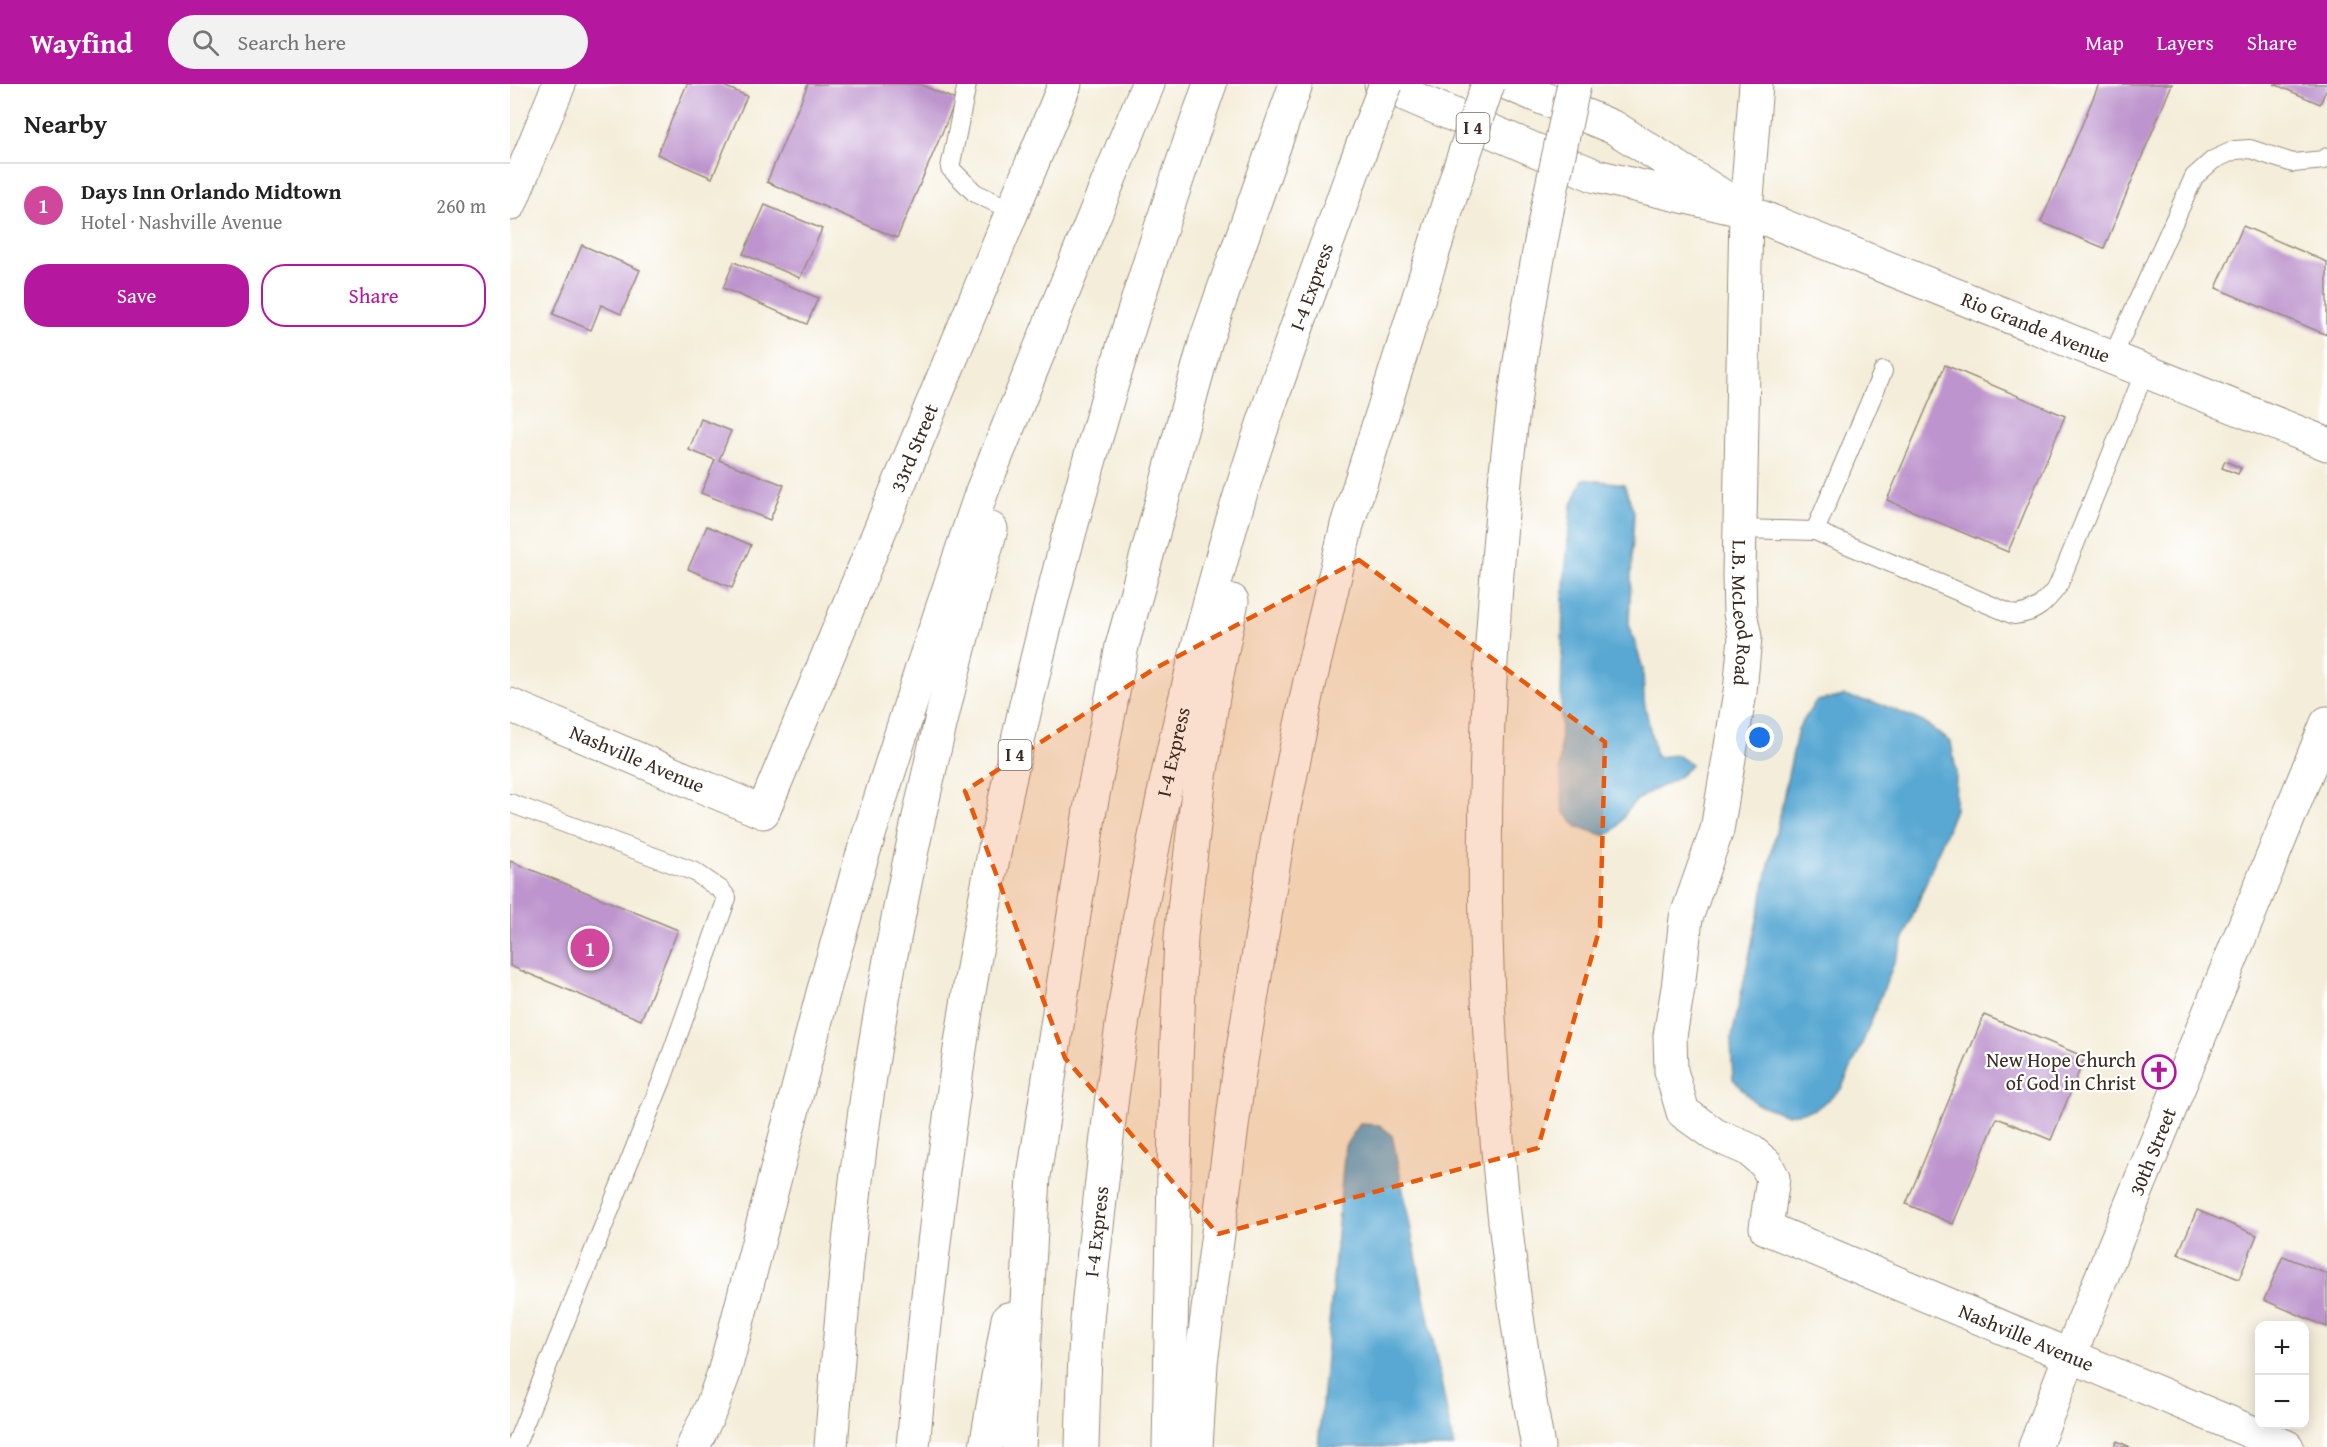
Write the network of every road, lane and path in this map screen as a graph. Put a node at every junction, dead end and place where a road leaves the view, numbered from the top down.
1 (559, 84) edge
2 (967, 84) edge
3 (1065, 84) edge
4 (1148, 84) edge
5 (1210, 84) edge
6 (1296, 84) edge
7 (1381, 84) edge
8 (1386, 84) edge
9 (1488, 84) edge
10 (1509, 84) edge
11 (1574, 84) edge
12 (1756, 84) edge
13 (2327, 157) edge
14 (510, 204) edge
15 (1013, 211) junction
16 (1746, 211) junction
17 (1061, 294) junction
18 (1301, 320) junction
19 (2112, 358) junction
20 (1883, 371) dead end
21 (2145, 371) junction
22 (2327, 444) edge
23 (1740, 529) junction
24 (1815, 531) junction
25 (510, 705) edge
26 (2327, 723) edge
27 (510, 803) edge
28 (763, 812) joint
29 (1034, 1176) junction
30 (1767, 1228) joint
31 (2070, 1356) junction
32 (515, 1447) edge
33 (693, 1447) edge
34 (831, 1447) edge
35 (913, 1447) edge
36 (986, 1447) edge
37 (1019, 1447) edge
38 (1082, 1447) edge
39 (1169, 1447) edge
40 (1196, 1447) edge
41 (1538, 1447) edge
42 (2035, 1447) edge
43 (2287, 1447) edge

1 - 14 main road
2 - 15 lane
3 - 15 main road, 33rd Street
4 - 17 main road
5 - 35 main road, I 4
6 - 29 main road
7 - 16 main road, Rio Grande Avenue
8 - 18 main road, I-4 Express, bridge
9 - 40 main road, I 4, bridge
10 - 16 main road, Rio Grande Avenue
11 - 41 main road, bridge
12 - 16 main road, L.B. McLeod Road
13 - 19 lane
15 - 28 main road, 33rd Street
16 - 19 main road, Rio Grande Avenue
16 - 23 main road, L.B. McLeod Road
17 - 33 main road
17 - 34 main road
18 - 38 main road, I-4 Express
18 - 39 main road
19 - 21 main road, Rio Grande Avenue
20 - 24 lane
21 - 22 main road, Rio Grande Avenue
21 - 24 lane
23 - 24 lane
23 - 30 main road, L.B. McLeod Road
25 - 28 main road, Nashville Avenue
26 - 31 main road, 30th Street
27 - 32 lane
29 - 36 main road
29 - 37 main road
30 - 31 main road, Nashville Avenue
31 - 42 main road, 30th Street
31 - 43 main road, Nashville Avenue

